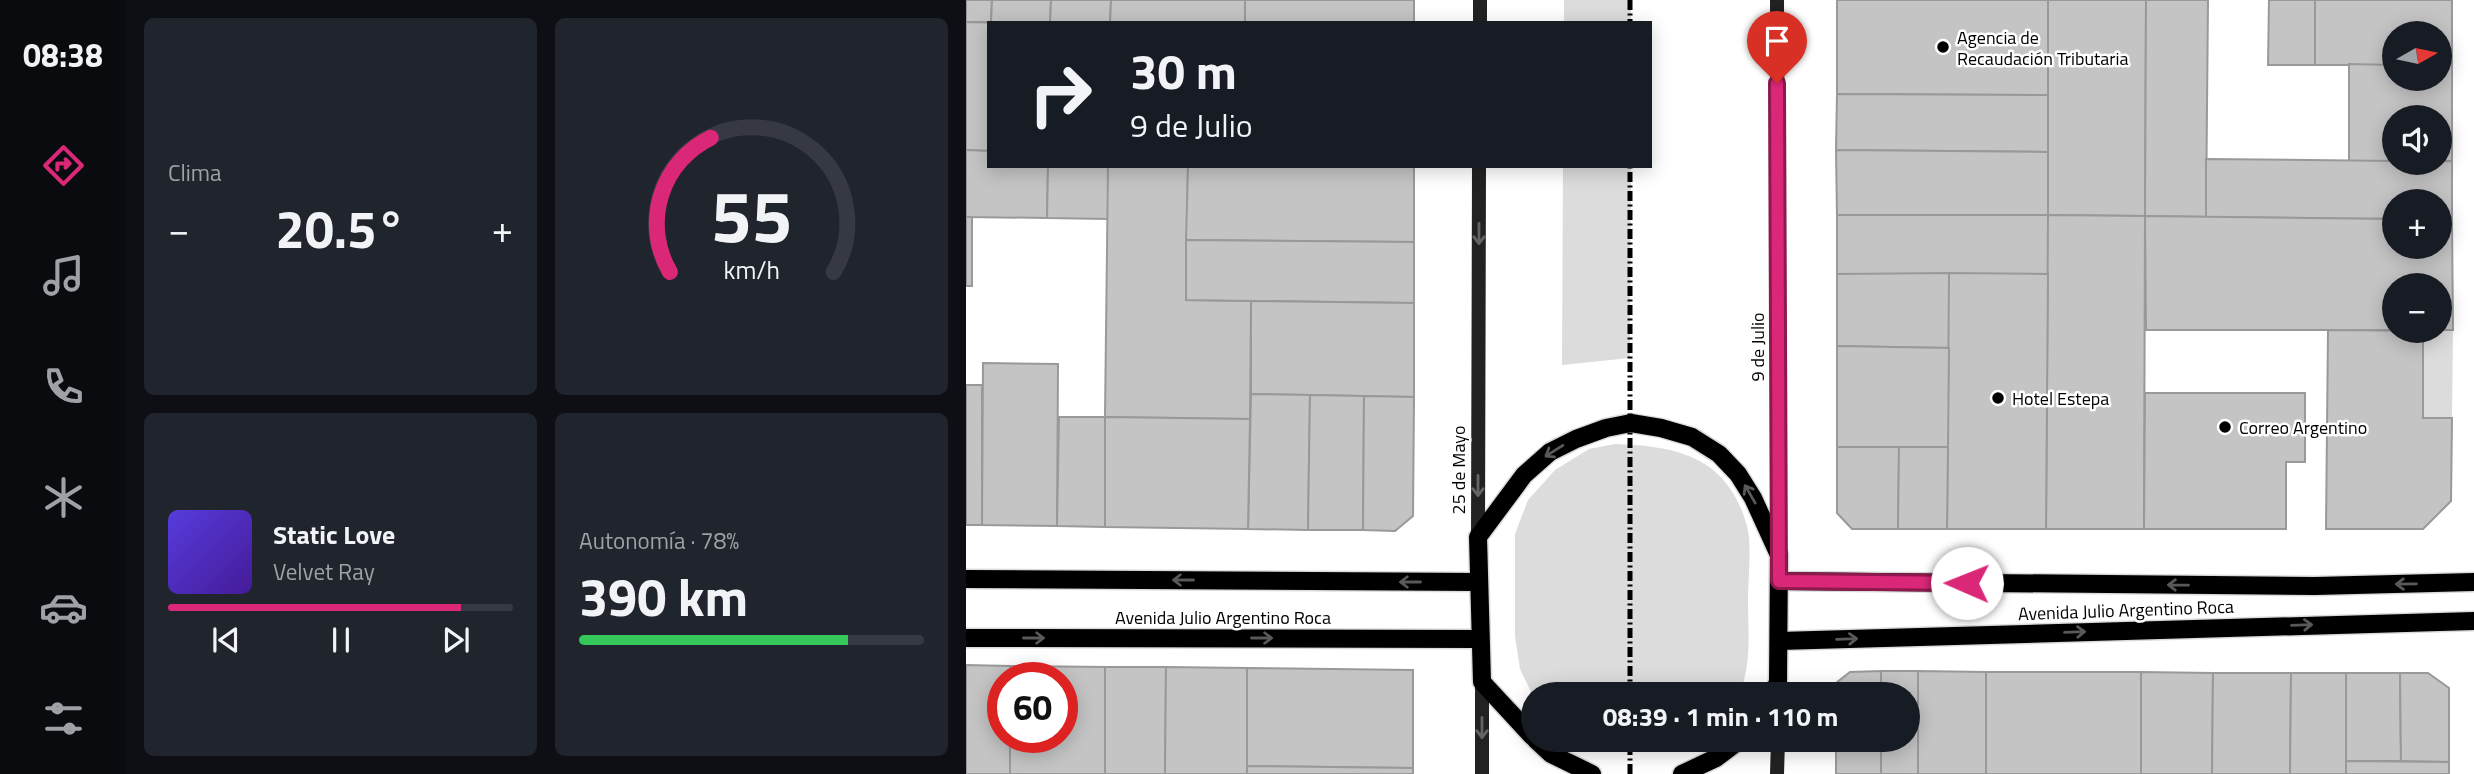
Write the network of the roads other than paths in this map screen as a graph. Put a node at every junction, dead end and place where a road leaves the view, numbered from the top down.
1 (1480, 0) edge
2 (1777, 0) edge
3 (1480, 21) edge
4 (1479, 168) edge
5 (1478, 537) junction
6 (1779, 555) junction
7 (966, 579) edge
8 (1779, 581) junction
9 (1479, 582) junction
10 (2474, 582) edge
11 (2474, 621) edge
12 (966, 638) edge
13 (1480, 639) junction
14 (1779, 641) junction
15 (1482, 682) junction
16 (1776, 682) edge
17 (1521, 723) edge
18 (1549, 752) edge
19 (1724, 752) edge
20 (1778, 752) edge
21 (1482, 774) edge
22 (1592, 774) edge
23 (1682, 774) edge
24 (1777, 774) edge

1 - 3 main road
2 - 6 main road, 9 de Julio
4 -> 5 main road, 25 de Mayo
6 -> 5 main road
5 - 9 main road, 25 de Mayo
6 - 8 main road, 9 de Julio
9 -> 7 main road, Avenida Julio Argentino Roca
10 -> 8 main road, Avenida Julio Argentino Roca
8 - 14 main road, 9 de Julio
9 - 13 main road, 25 de Mayo
14 -> 11 main road, Avenida Julio Argentino Roca
12 -> 13 main road, Avenida Julio Argentino Roca
13 - 15 main road, 25 de Mayo
14 - 16 main road, 9 de Julio
15 - 17 main road
15 -> 21 main road, 25 de Mayo
18 - 22 main road
19 - 23 main road
20 - 24 main road

